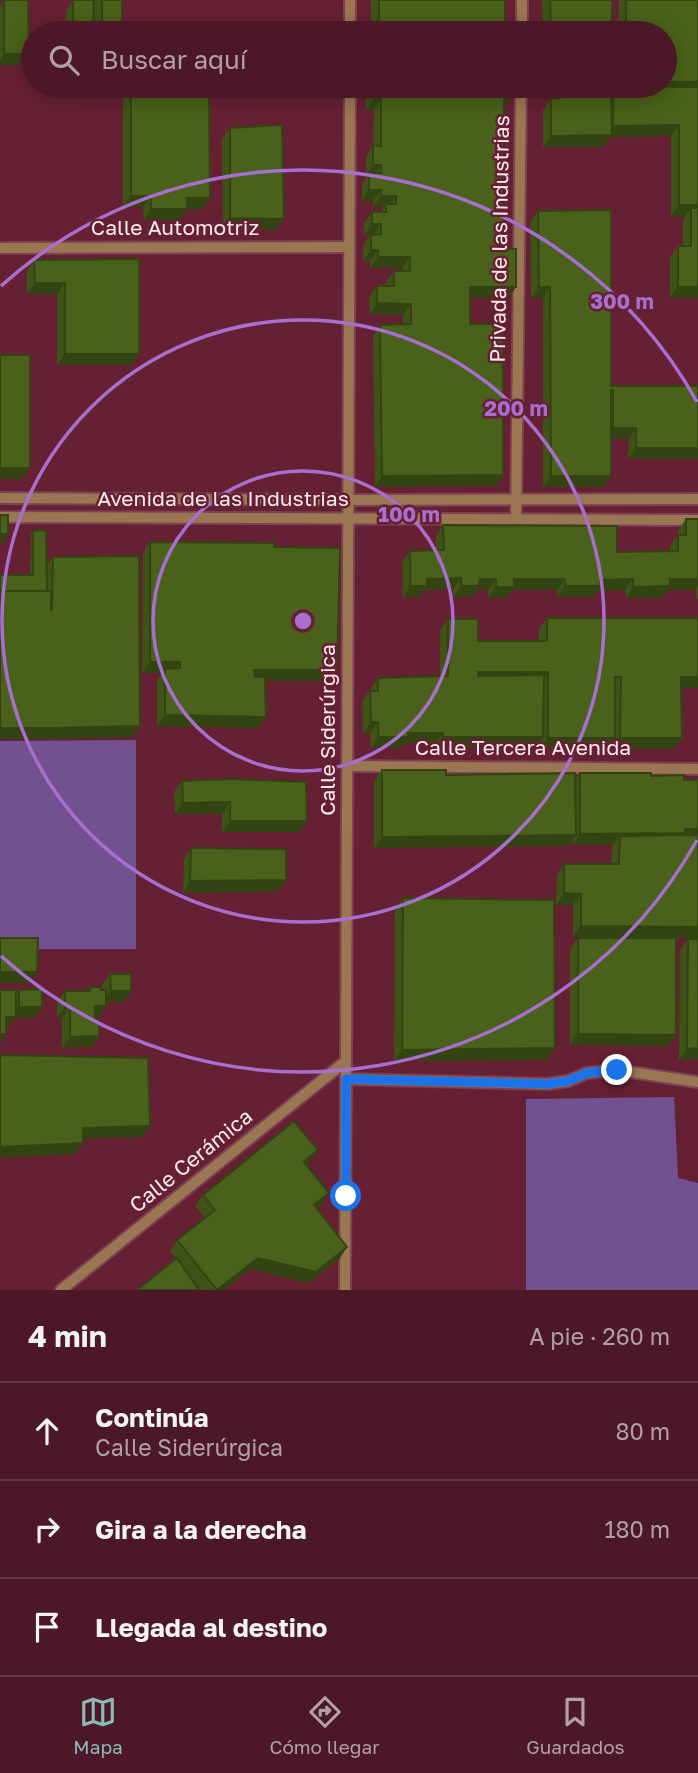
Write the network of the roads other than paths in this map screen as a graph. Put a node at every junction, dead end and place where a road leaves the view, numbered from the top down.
1 (350, 0) edge
2 (522, 0) edge
3 (350, 21) edge
4 (522, 21) edge
5 (350, 98) edge
6 (521, 98) edge
7 (349, 247) junction
8 (0, 248) edge
9 (0, 498) edge
10 (19, 498) junction
11 (517, 498) junction
12 (698, 499) edge
13 (348, 500) junction
14 (0, 517) edge
15 (18, 517) junction
16 (516, 518) junction
17 (347, 519) junction
18 (698, 520) edge
19 (348, 766) junction
20 (698, 769) edge
21 (346, 1061) junction
22 (346, 1079) junction
23 (698, 1082) edge
24 (61, 1290) edge
25 (345, 1290) edge

1 - 3 street
2 - 4 street
5 - 7 street, Calle Siderúrgica
6 - 11 street, Privada de las Industrias
7 - 8 street, Calle Automotriz
7 - 13 street, Calle Siderúrgica
9 - 10 street, Avenida de las Industrias
10 - 13 street, Avenida de las Industrias
10 - 15 street
11 - 12 street, Avenida de las Industrias
11 - 13 street, Avenida de las Industrias
11 - 16 street, Privada de las Industrias
13 - 17 street, Calle Siderúrgica
14 - 15 street, Avenida de las Industrias
15 - 17 street, Avenida de las Industrias
16 - 17 street, Avenida de las Industrias
16 - 18 street, Avenida de las Industrias
17 - 19 street, Calle Siderúrgica
19 - 20 street, Calle Tercera Avenida
19 - 21 street, Calle Siderúrgica
21 - 22 street, Calle Siderúrgica
21 - 24 street, Calle Cerámica
22 - 23 street
22 - 25 street, Calle Siderúrgica

